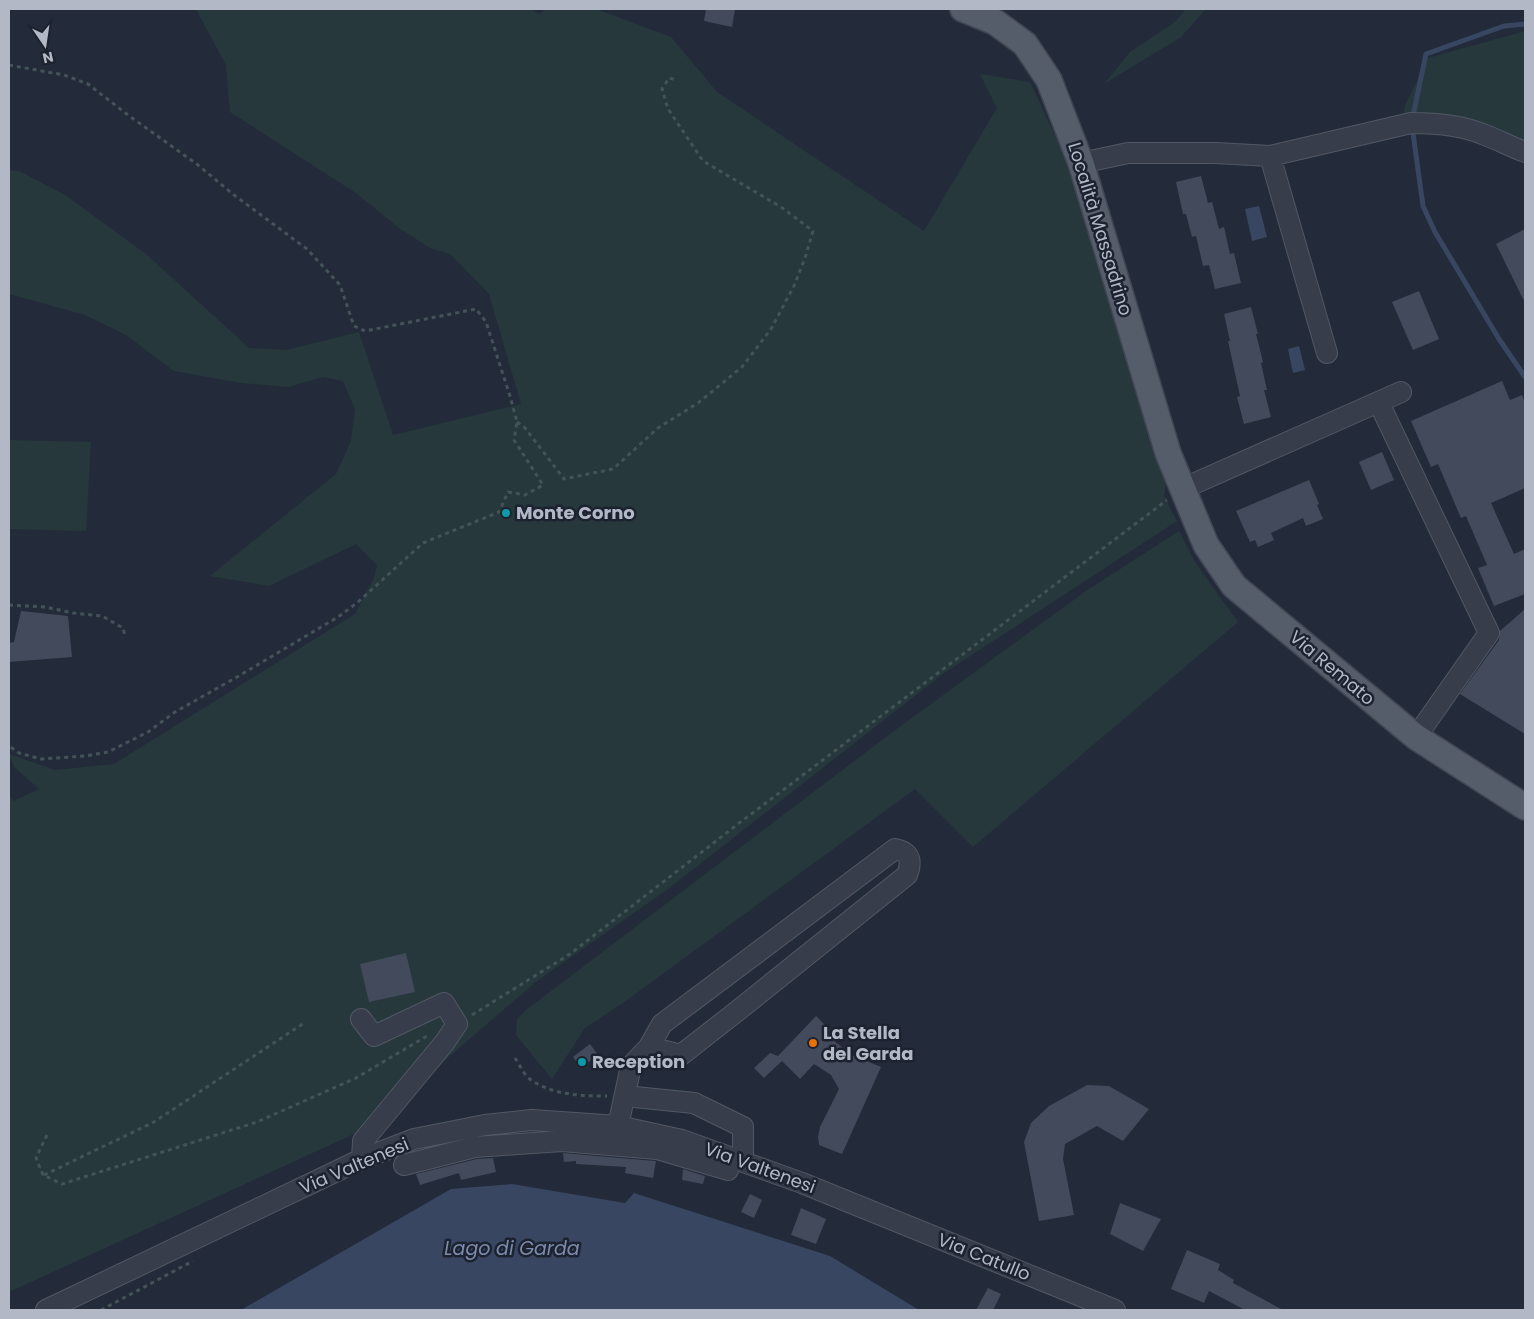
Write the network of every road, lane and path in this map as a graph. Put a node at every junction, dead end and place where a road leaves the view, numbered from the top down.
1 (963, 9) edge
2 (9, 65) edge
3 (676, 80) dead end
4 (1525, 152) edge
5 (1270, 156) junction
6 (1081, 163) junction
7 (1327, 352) dead end
8 (1401, 392) dead end
9 (1378, 403) junction
10 (516, 422) junction
11 (1182, 489) junction
12 (9, 605) edge
13 (125, 636) dead end
14 (1416, 737) junction
15 (9, 746) edge
16 (1525, 807) edge
17 (360, 1019) dead end
18 (304, 1023) dead end
19 (457, 1024) junction
20 (445, 1042) junction
21 (649, 1046) junction
22 (515, 1058) dead end
23 (625, 1096) junction
24 (618, 1126) junction
25 (47, 1135) dead end
26 (362, 1159) junction
27 (743, 1162) junction
28 (404, 1165) dead end
29 (44, 1175) junction
30 (772, 1178) junction
31 (854, 1204) joint
32 (830, 1206) dead end
33 (46, 1310) edge
34 (1115, 1310) edge

1 - 6 main road, Località Massadrino
2 - 10 path
3 - 10 path
4 - 5 street
5 - 6 street
5 - 7 street
6 - 11 main road, Località Massadrino
8 - 9 street
9 - 11 street
9 - 14 street
10 - 15 path
11 - 14 main road, Via Remato
11 - 19 path
12 - 13 path
14 - 16 main road, Via Remato
17 - 19 street
18 - 29 path
19 - 20 street
20 - 26 street
20 - 29 path
21 - 21 street
21 - 23 street
22 - 23 path
23 - 24 street
23 - 27 street
24 - 26 street, Via Valtenesi
24 - 27 street, Via Valtenesi
25 - 29 path
26 - 33 street, Via Valtenesi
27 - 30 street, Via Valtenesi
28 - 30 street
30 - 31 street, Via Valtenesi
30 - 32 street
31 - 34 street, Via Catullo

